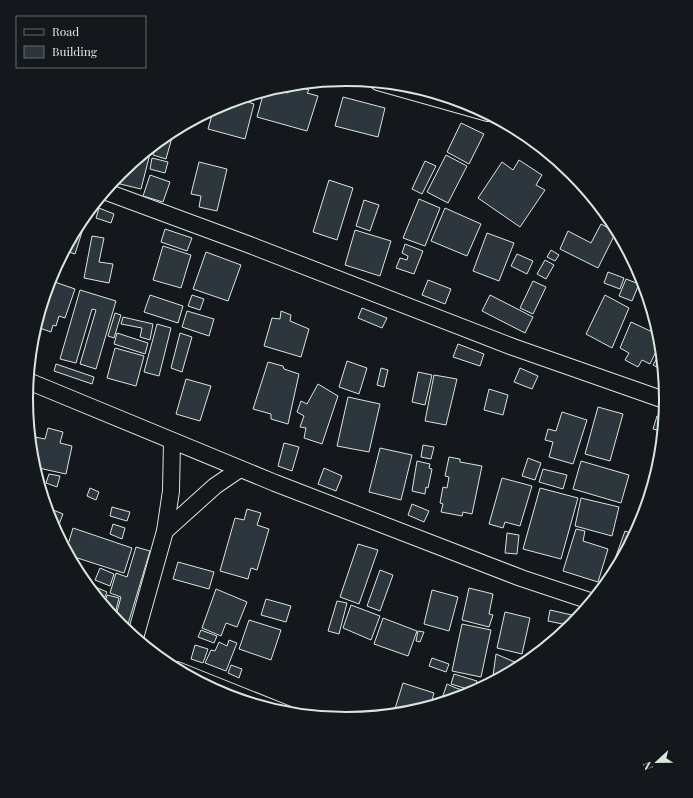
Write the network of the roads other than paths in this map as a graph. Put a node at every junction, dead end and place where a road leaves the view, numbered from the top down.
1 (110, 193) edge
2 (34, 383) edge
3 (660, 398) edge
4 (172, 441) junction
5 (240, 469) junction
6 (165, 531) junction
7 (587, 600) edge
8 (137, 632) edge

1 - 3 street
2 - 4 street
4 - 5 street
4 - 6 street
5 - 6 street
5 - 7 street
6 - 8 street

